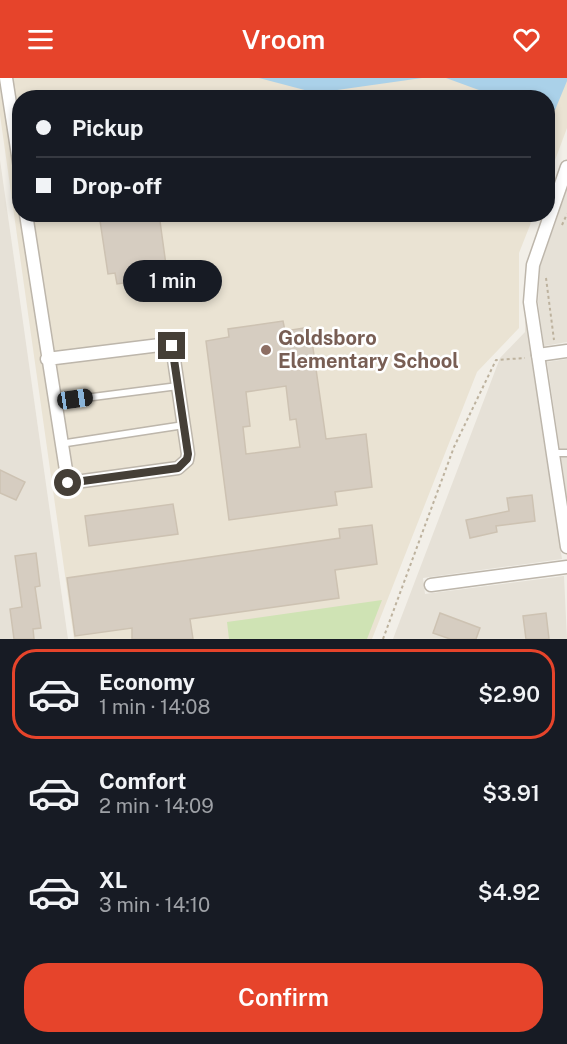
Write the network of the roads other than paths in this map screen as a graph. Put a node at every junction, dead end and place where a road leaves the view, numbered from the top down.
1 (6, 78) edge
2 (12, 117) edge
3 (567, 167) edge
4 (555, 201) edge
5 (27, 222) edge
6 (548, 222) edge
7 (567, 351) edge
8 (538, 355) junction
9 (47, 359) junction
10 (178, 386) junction
11 (54, 402) junction
12 (184, 425) junction
13 (60, 444) junction
14 (553, 453) junction
15 (567, 453) edge
16 (567, 547) edge
17 (567, 567) edge
18 (431, 585) dead end

1 - 2 street
3 - 4 street
5 - 9 street
6 - 8 street
7 - 8 street
8 - 14 street
9 - 10 street
9 - 11 street
10 - 11 lane
10 - 12 street
11 - 13 street
12 - 13 lane
12 - 13 street
14 - 15 lane
14 - 16 street
17 - 18 street

